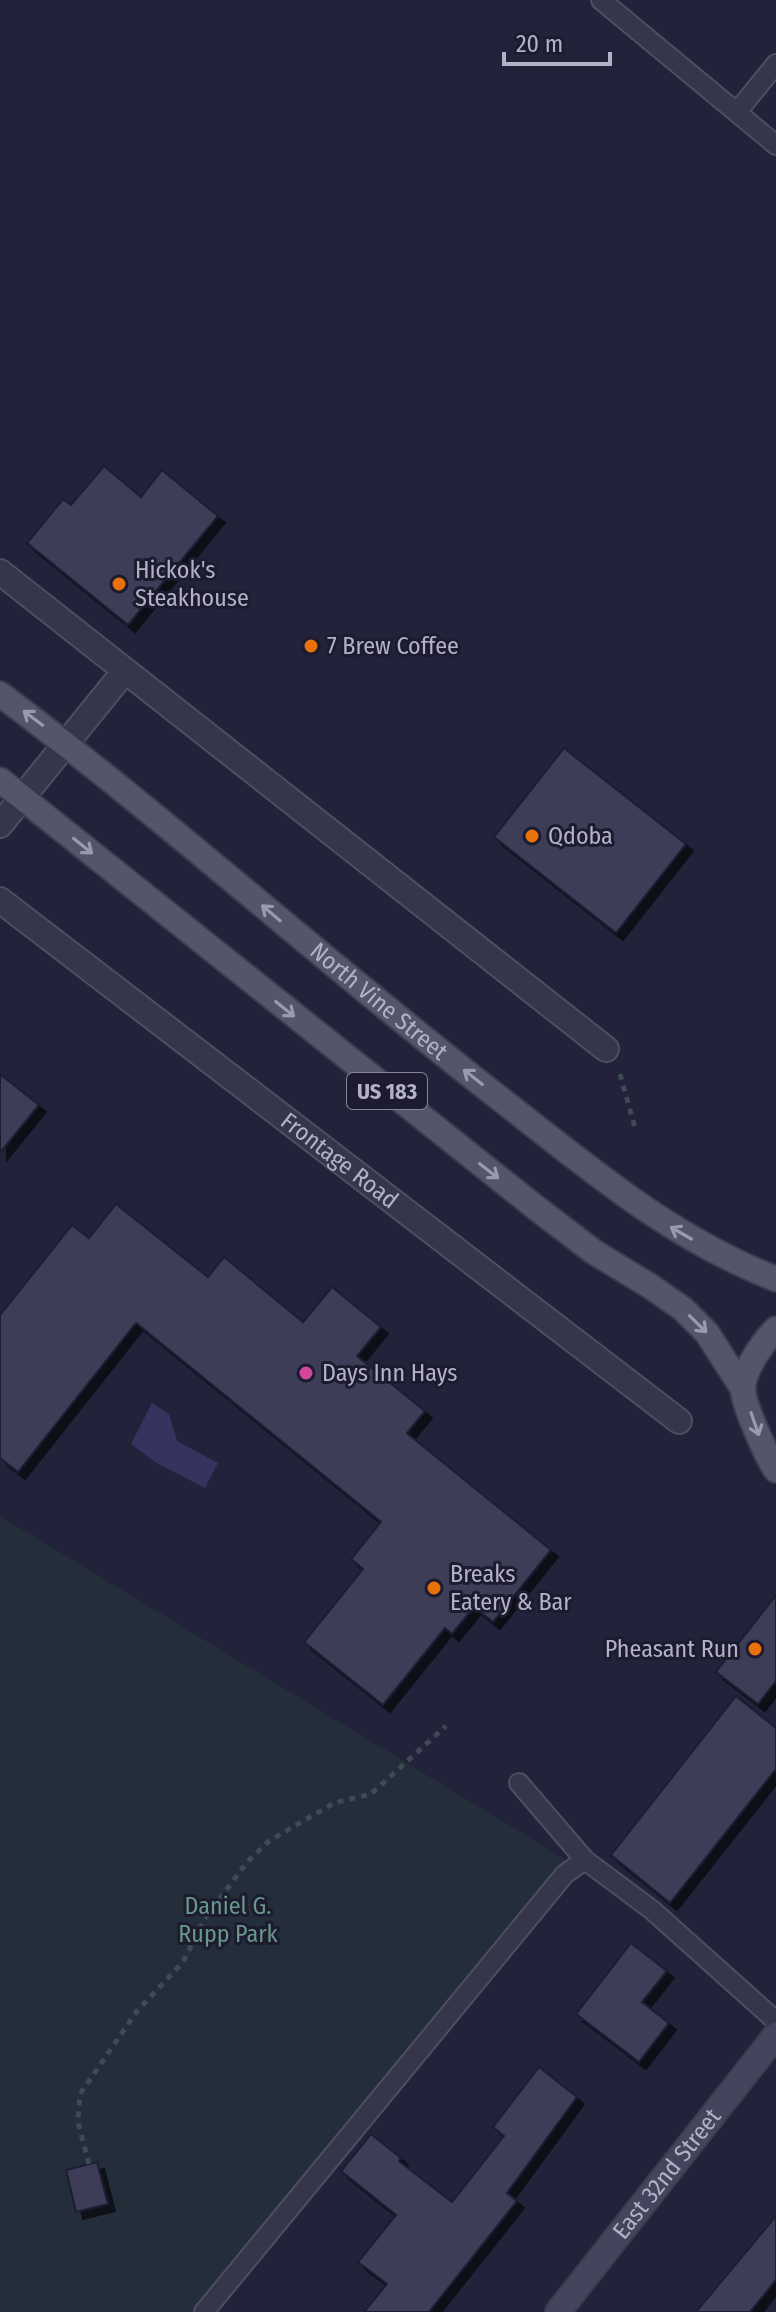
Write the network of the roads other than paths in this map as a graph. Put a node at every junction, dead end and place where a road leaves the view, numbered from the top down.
1 (601, 0) edge
2 (776, 64) edge
3 (737, 112) junction
4 (776, 145) edge
5 (0, 572) edge
6 (124, 672) junction
7 (0, 694) edge
8 (66, 743) junction
9 (0, 780) edge
10 (22, 797) junction
11 (0, 825) edge
12 (0, 900) edge
13 (612, 1059) road end
14 (776, 1279) edge
15 (776, 1329) edge
16 (743, 1389) junction
17 (679, 1421) dead end
18 (776, 1470) edge
19 (519, 1783) dead end
20 (585, 1860) junction
21 (776, 2021) edge
22 (776, 2035) edge
23 (204, 2312) edge
24 (558, 2312) edge

1 - 3 lane
2 - 3 lane
3 - 4 lane
5 - 6 street
6 - 8 street
6 - 13 street
8 -> 7 main road, North Vine Street / US 183
8 - 10 street
14 -> 8 main road, North Vine Street / US 183
9 - 10 main road, US 183
10 - 11 street
10 -> 16 main road, US 183
12 - 17 street, Frontage Road
15 - 16 main road
16 -> 18 main road
19 - 20 lane
20 - 21 lane
20 - 23 lane
22 - 24 street, East 32nd Street

